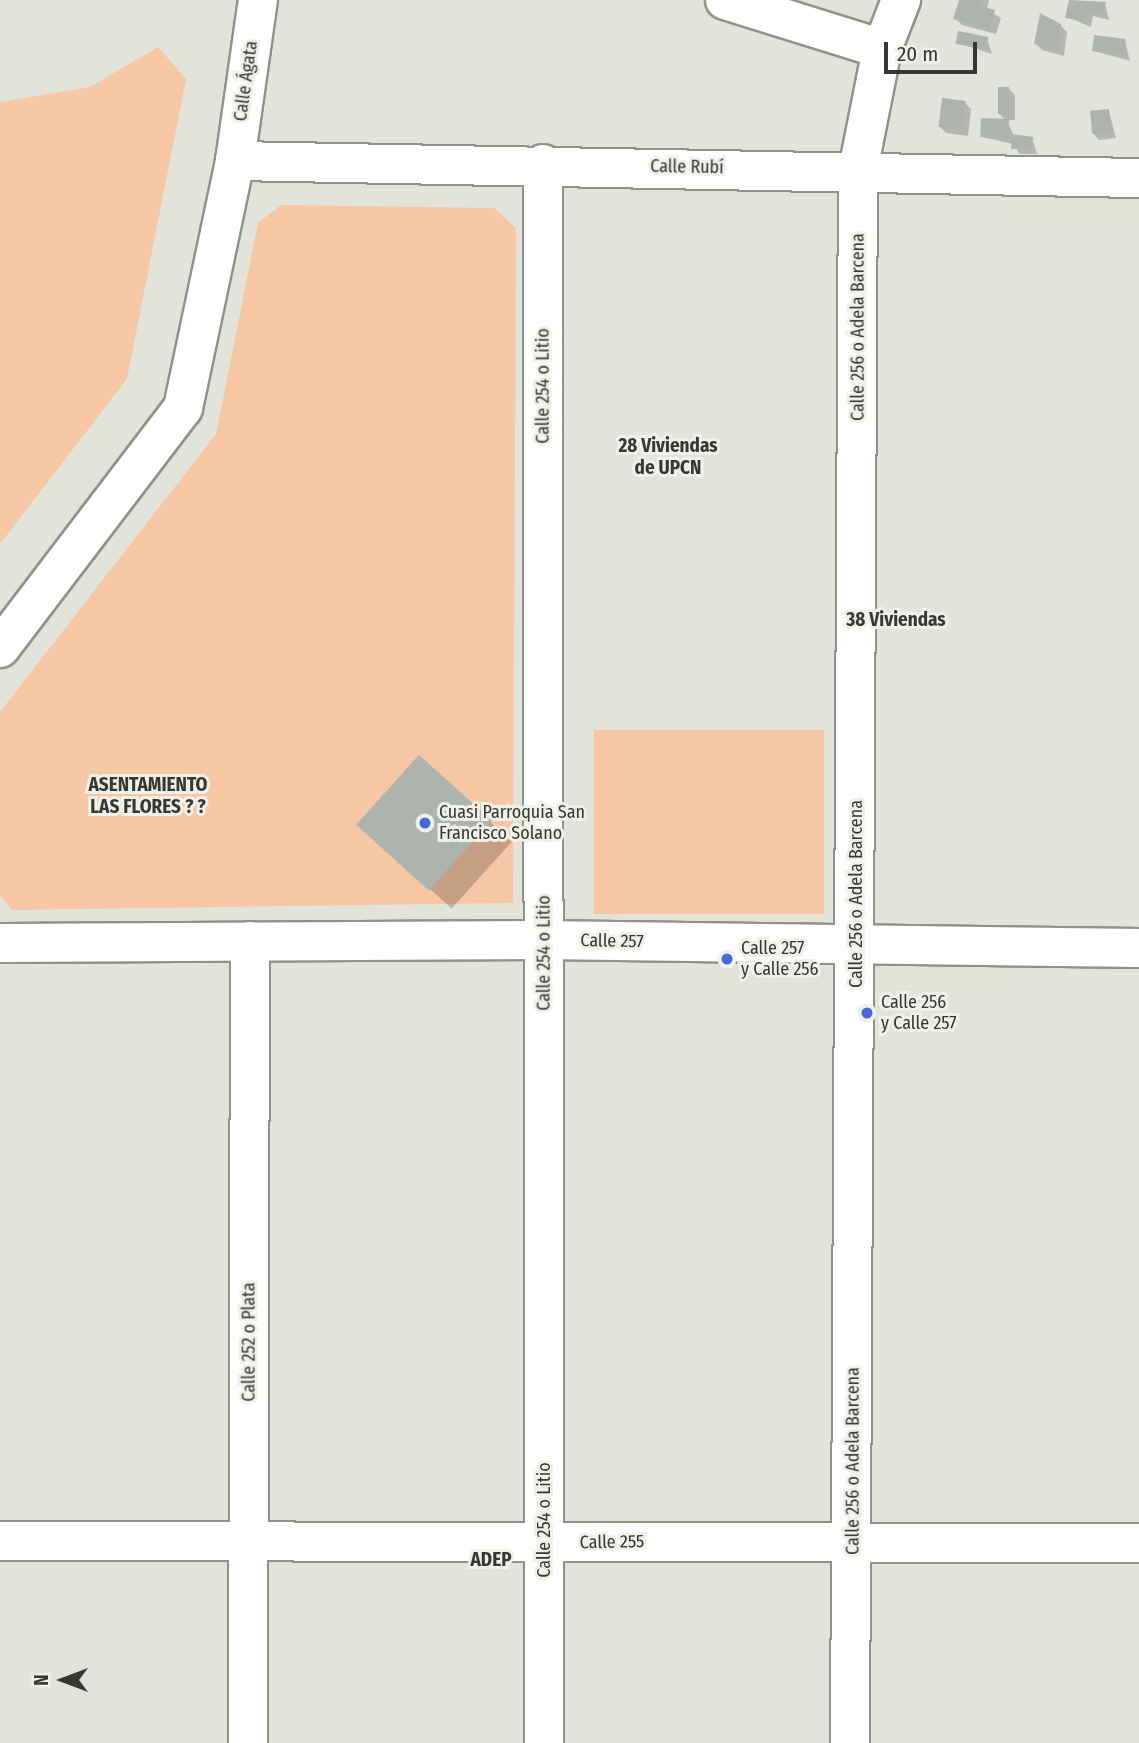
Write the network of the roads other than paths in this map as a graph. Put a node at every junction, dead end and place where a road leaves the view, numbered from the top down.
1 (258, 0) edge
2 (725, 0) edge
3 (901, 0) edge
4 (882, 49) junction
5 (235, 162) junction
6 (543, 164) junction
7 (858, 170) junction
8 (1139, 178) edge
9 (0, 648) edge
10 (544, 940) junction
11 (250, 941) junction
12 (0, 943) edge
13 (855, 944) junction
14 (1139, 948) edge
15 (852, 1540) junction
16 (0, 1541) edge
17 (544, 1542) junction
18 (248, 1543) junction
19 (1139, 1543) edge
20 (248, 1743) edge
21 (544, 1743) edge
22 (850, 1743) edge

1 - 5 street, Calle Ágata
2 - 4 street
3 - 4 street, Calle 256 o Adela Barcena
4 - 7 street, Calle 256 o Adela Barcena
5 - 6 street, Calle Rubí
5 - 9 street, Calle Ágata
6 - 7 street, Calle Rubí
6 - 10 street, Calle 254 o Litio
7 - 8 street, Calle Rubí
7 - 13 street, Calle 256 o Adela Barcena
10 - 11 street, Calle 257
10 - 13 street, Calle 257
10 - 17 street, Calle 254 o Litio
11 - 12 street, Calle 257
11 - 18 street, Calle 252 o Plata
13 - 14 street, Calle 257
13 - 15 street, Calle 256 o Adela Barcena
15 - 17 street, Calle 255
15 - 19 street, Calle 255
15 - 22 street, Calle 256 o Adela Barcena
16 - 18 street, Calle 255
17 - 18 street, Calle 255
17 - 21 street, Calle 254 o Litio
18 - 20 street, Calle 252 o Plata

